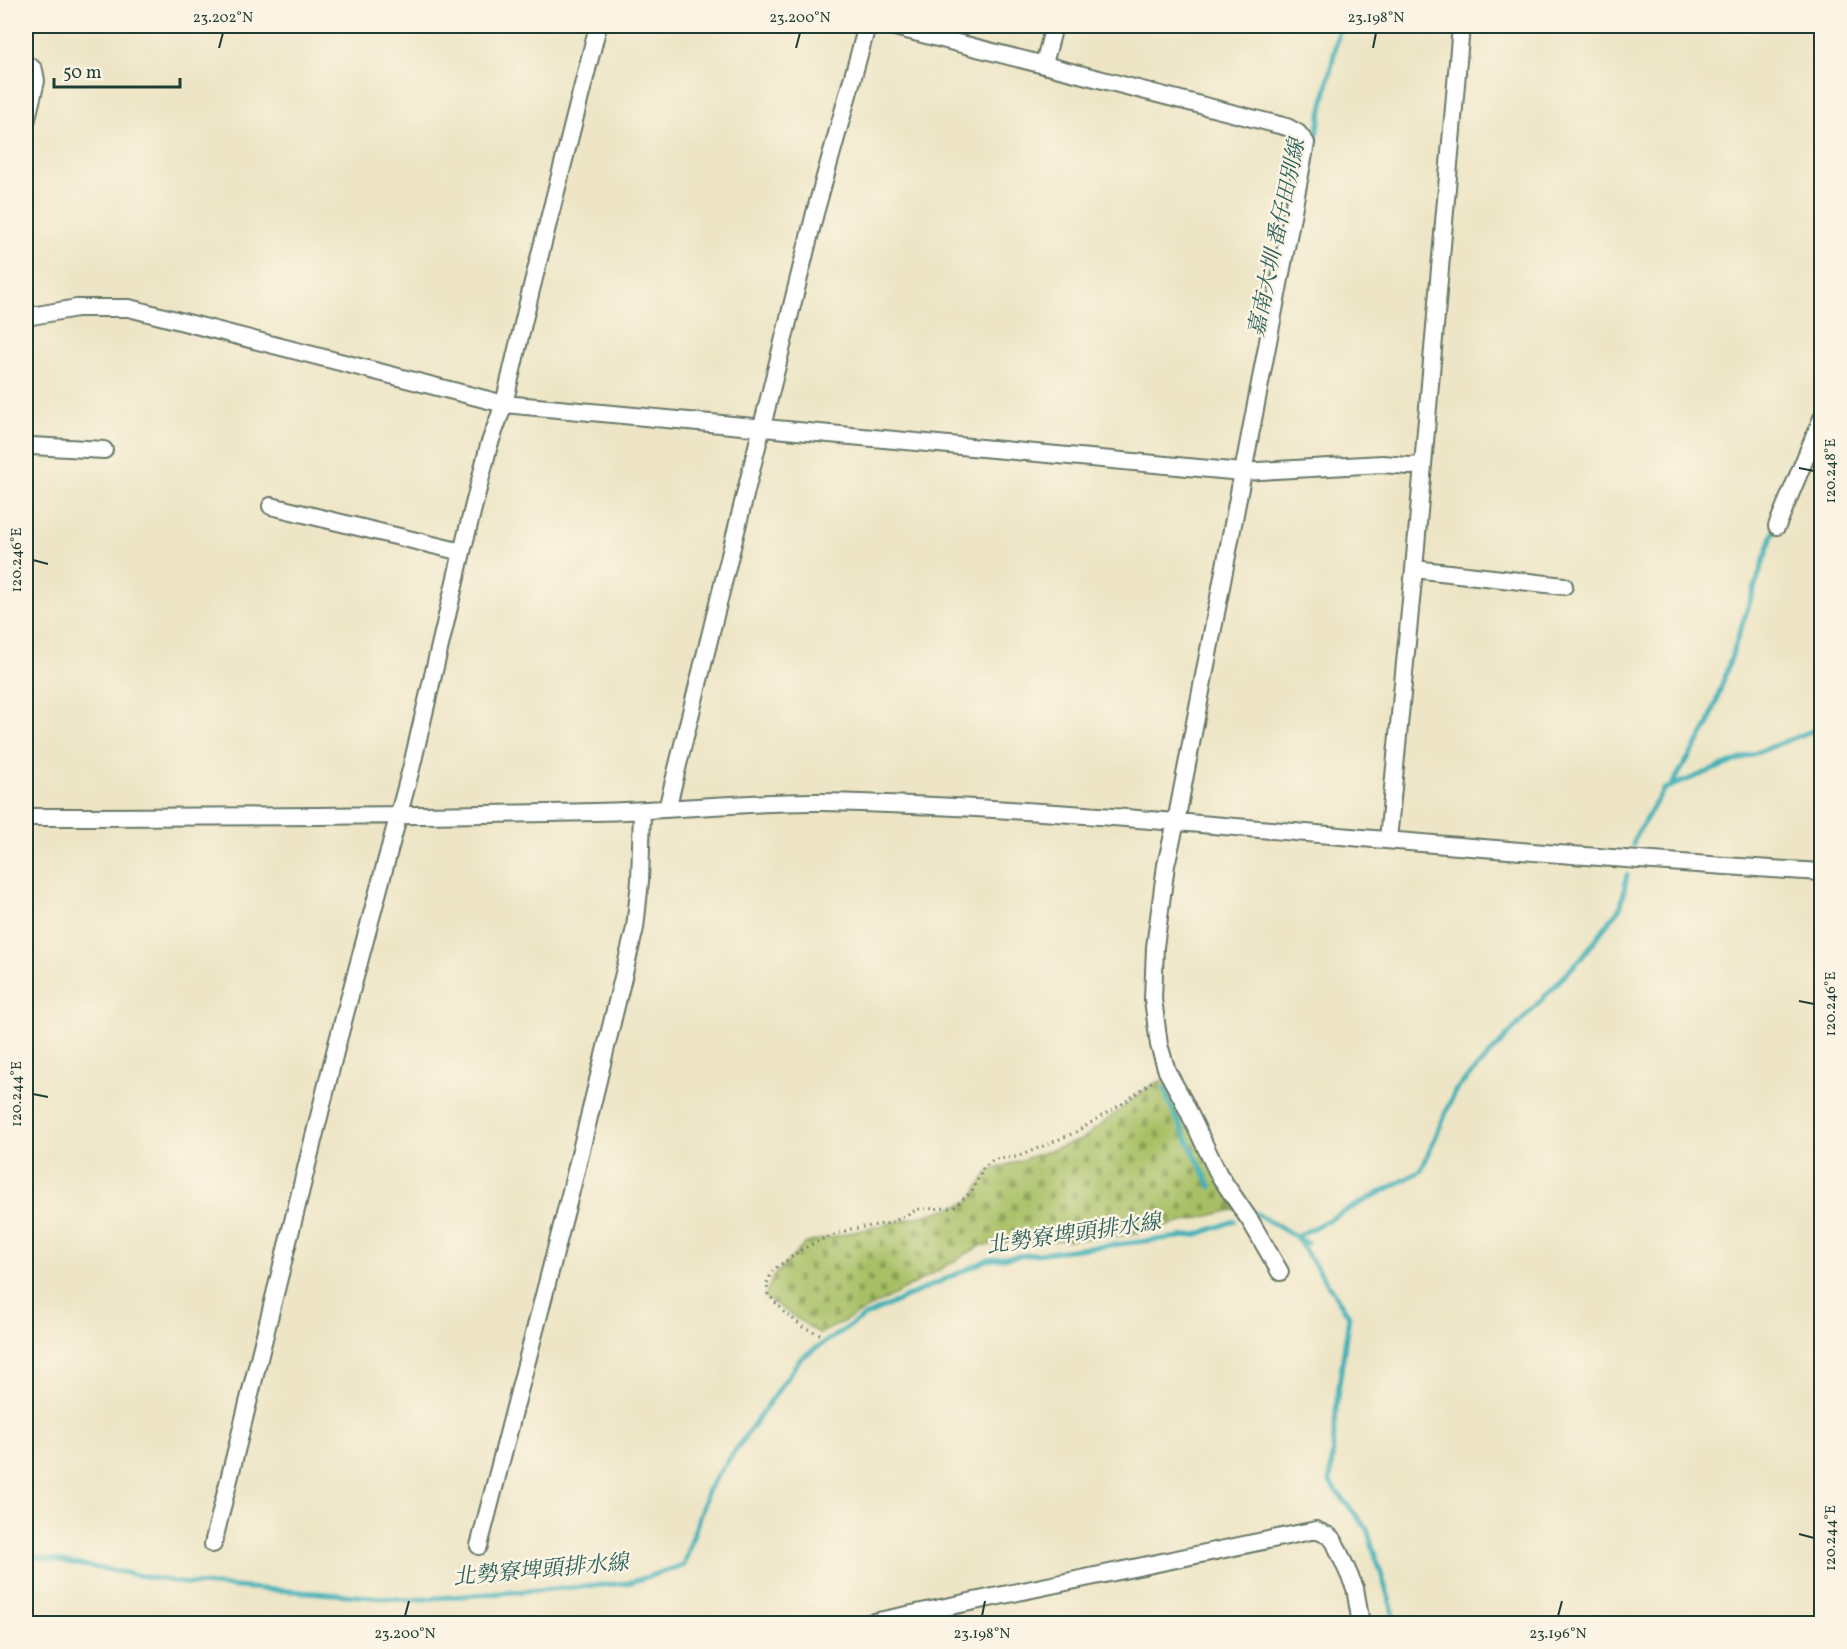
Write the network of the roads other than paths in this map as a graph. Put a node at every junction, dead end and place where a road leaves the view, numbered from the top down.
1 (598, 26) edge
2 (867, 26) edge
3 (891, 26) edge
4 (1054, 26) edge
5 (1461, 26) edge
6 (1044, 64) junction
7 (26, 69) edge
8 (26, 122) edge
9 (26, 317) edge
10 (504, 404) junction
11 (1821, 418) edge
12 (761, 427) junction
13 (26, 448) edge
14 (104, 450) dead end
15 (1422, 465) junction
16 (1242, 472) junction
17 (271, 506) dead end
18 (1777, 526) dead end
19 (462, 552) junction
20 (1414, 569) junction
21 (1564, 586) dead end
22 (668, 809) junction
23 (642, 811) junction
24 (398, 816) junction
25 (26, 817) edge
26 (1176, 822) junction
27 (1388, 840) junction
28 (1821, 872) edge
29 (1280, 1272) dead end
30 (213, 1544) dead end
31 (479, 1546) dead end
32 (864, 1623) edge
33 (1361, 1623) edge

1 - 10 street
2 - 12 street
3 - 6 street
4 - 6 street
5 - 15 street
6 - 16 street
7 - 8 street
9 - 10 street
10 - 12 street
10 - 19 street
11 - 18 street
12 - 16 street
12 - 22 street
13 - 14 street
15 - 16 street
15 - 20 street
16 - 26 street
17 - 19 street
19 - 24 street
20 - 21 street
20 - 27 street
22 - 23 street
22 - 26 street
23 - 24 street
23 - 31 street
24 - 25 street
24 - 30 street
26 - 27 street
26 - 29 street
27 - 28 street
32 - 33 street

